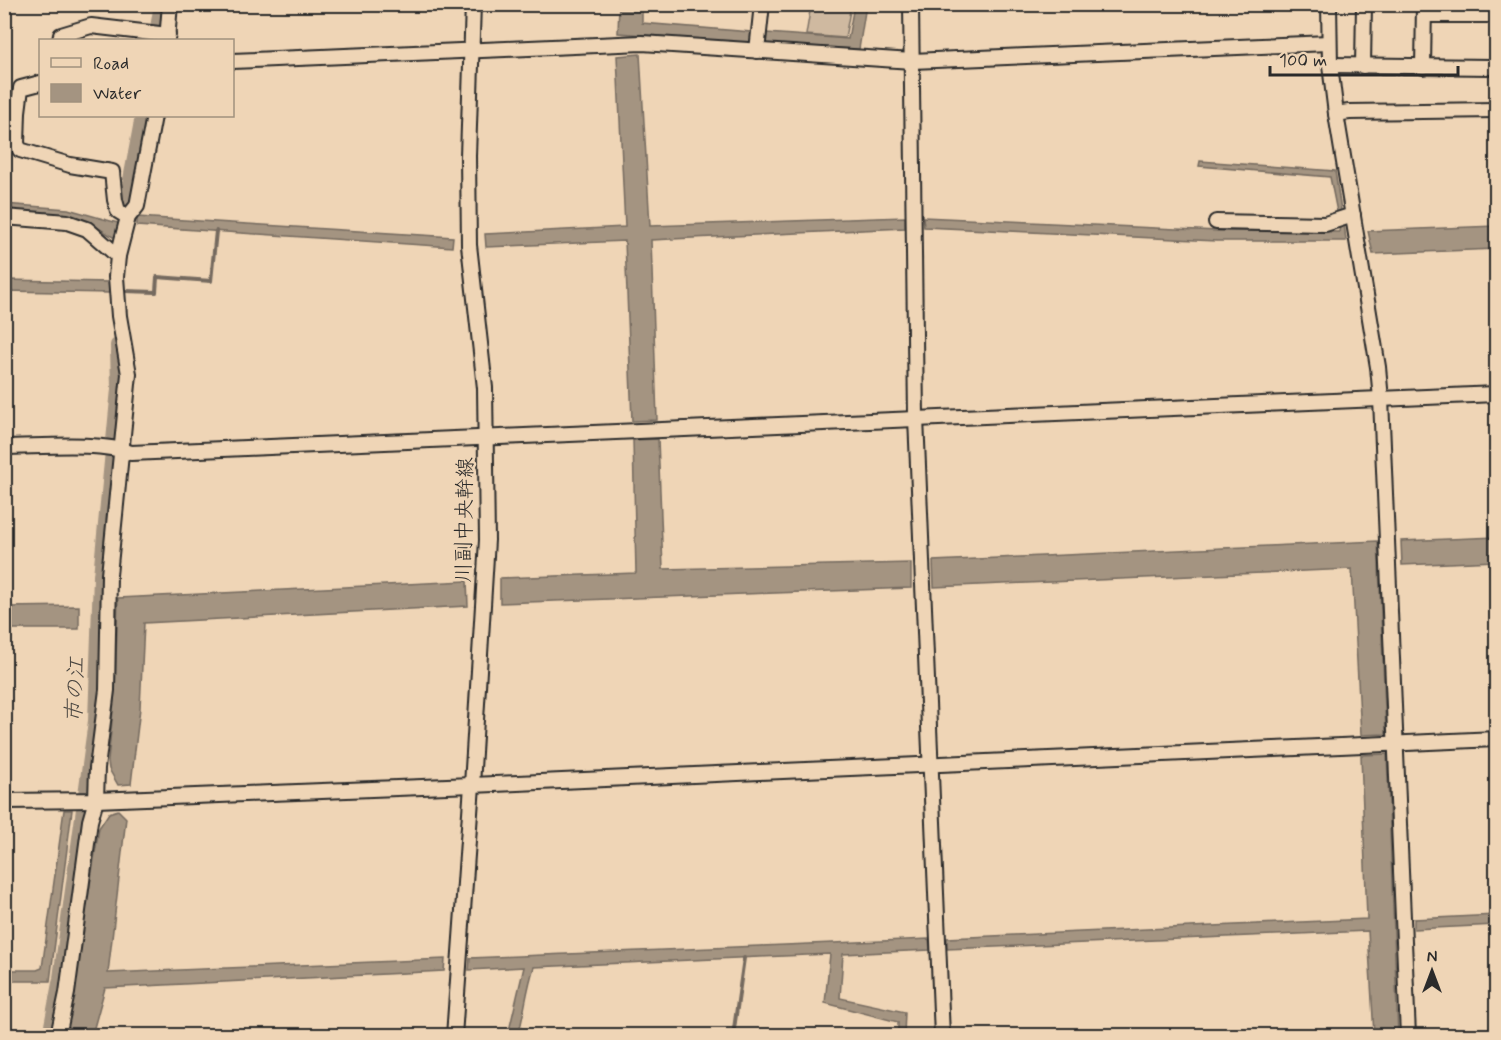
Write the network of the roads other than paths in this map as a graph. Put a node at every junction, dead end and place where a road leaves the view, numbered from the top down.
1 (170, 4) edge
2 (473, 4) edge
3 (762, 4) edge
4 (911, 4) edge
5 (1329, 4) edge
6 (1364, 4) edge
7 (1424, 10) edge
8 (1492, 15) dead end
9 (167, 38) edge
10 (60, 39) edge
11 (1329, 43) junction
12 (471, 50) junction
13 (757, 51) junction
14 (234, 61) edge
15 (912, 61) junction
16 (1330, 65) junction
17 (1362, 66) junction
18 (1423, 66) junction
19 (1491, 67) dead end
20 (39, 83) edge
21 (1497, 110) edge
22 (11, 111) edge
23 (1336, 114) junction
24 (154, 117) edge
25 (1353, 215) junction
26 (4, 217) edge
27 (128, 217) junction
28 (1216, 222) dead end
29 (118, 256) junction
30 (1497, 394) edge
31 (1381, 399) junction
32 (916, 418) junction
33 (486, 438) junction
34 (4, 447) edge
35 (121, 449) junction
36 (1497, 740) edge
37 (1396, 743) junction
38 (930, 764) junction
39 (472, 785) junction
40 (96, 800) junction
41 (4, 801) edge
42 (58, 1035) edge
43 (454, 1035) edge
44 (942, 1035) edge
45 (1408, 1035) edge

1 - 9 street
2 - 12 street, 川副中央幹線
3 - 13 street
4 - 15 street
5 - 11 street
6 - 17 street
7 - 8 street
7 - 18 street
9 - 10 street
11 - 15 street
11 - 16 street
12 - 13 street
12 - 14 street
12 - 33 street, 川副中央幹線
13 - 15 street
15 - 32 street
16 - 17 street
16 - 23 street
17 - 18 street
18 - 19 street
20 - 22 street
21 - 23 street
22 - 27 street
23 - 25 street
24 - 27 street
25 - 28 street
25 - 31 street
26 - 29 street
27 - 29 street
29 - 35 street
30 - 31 street
31 - 32 street
31 - 37 street
32 - 33 street
32 - 38 street
33 - 35 street
33 - 39 street, 川副中央幹線
34 - 35 street
35 - 40 street
36 - 37 street
37 - 38 street
37 - 45 street
38 - 39 street
38 - 44 street
39 - 40 street
39 - 43 street, 川副中央幹線
40 - 41 street
40 - 42 street

